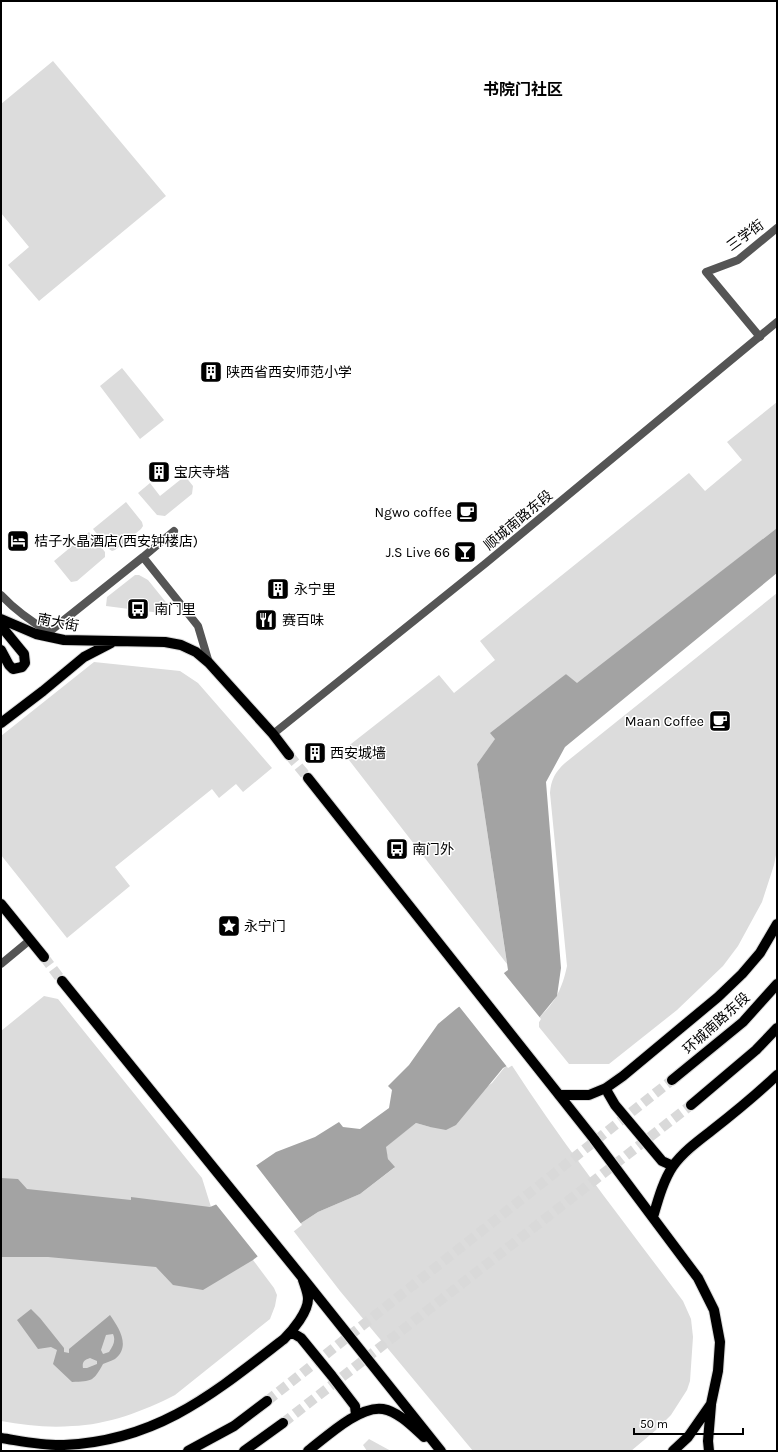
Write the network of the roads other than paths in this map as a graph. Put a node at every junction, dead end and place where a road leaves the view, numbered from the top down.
1 (777, 228) edge
2 (777, 322) edge
3 (760, 337) junction
4 (174, 531) dead end
5 (143, 557) junction
6 (1, 595) edge
7 (1, 619) edge
8 (1, 626) edge
9 (49, 632) junction
10 (36, 634) junction
11 (64, 640) junction
12 (112, 642) junction
13 (1, 650) edge
14 (209, 662) junction
15 (1, 723) edge
16 (273, 734) junction
17 (289, 754) tunnel mouth
18 (308, 778) tunnel mouth
19 (1, 904) edge
20 (777, 924) edge
21 (30, 940) junction
22 (44, 957) tunnel mouth
23 (1, 964) edge
24 (62, 981) tunnel mouth
25 (777, 984) edge
26 (777, 1028) edge
27 (777, 1075) edge
28 (672, 1080) tunnel mouth
29 (606, 1088) junction
30 (559, 1095) junction
31 (691, 1104) tunnel mouth
32 (673, 1166) junction
33 (652, 1217) junction
34 (302, 1276) junction
35 (291, 1332) junction
36 (267, 1401) tunnel mouth
37 (711, 1404) junction
38 (356, 1415) junction
39 (284, 1423) tunnel mouth
40 (709, 1426) junction
41 (1, 1438) edge
42 (188, 1451) edge
43 (244, 1451) edge
44 (308, 1451) edge
45 (441, 1451) edge
46 (673, 1451) edge
47 (709, 1451) edge
48 (714, 1451) edge

1 - 3 street, 三学街
2 - 3 street, 顺城南路东段
3 - 16 street, 顺城南路东段
4 - 5 street
5 - 9 street
5 - 14 street
6 - 9 street
7 - 10 main road, 南大街
8 - 13 main road
9 - 10 street
9 - 11 street
10 - 11 main road, 南大街
11 - 12 main road, 南大街
12 - 14 main road, 南大街
12 - 15 main road
14 - 16 main road, 南大街
16 - 17 main road, 南大街
18 - 30 main road
19 - 21 main road
20 - 29 main road
21 - 22 main road
21 - 23 street
24 - 34 main road
25 - 28 main road, 环城南路东段
26 - 31 main road
27 - 32 main road
29 - 30 main road
29 - 32 main road
30 - 33 main road
32 - 33 main road
33 - 37 main road
34 - 35 main road
34 - 45 main road
35 - 38 main road
35 - 41 main road
36 - 42 main road
37 - 40 main road
37 - 46 main road
38 - 44 main road
38 - 45 main road
39 - 43 main road
40 - 47 main road
40 - 48 street

